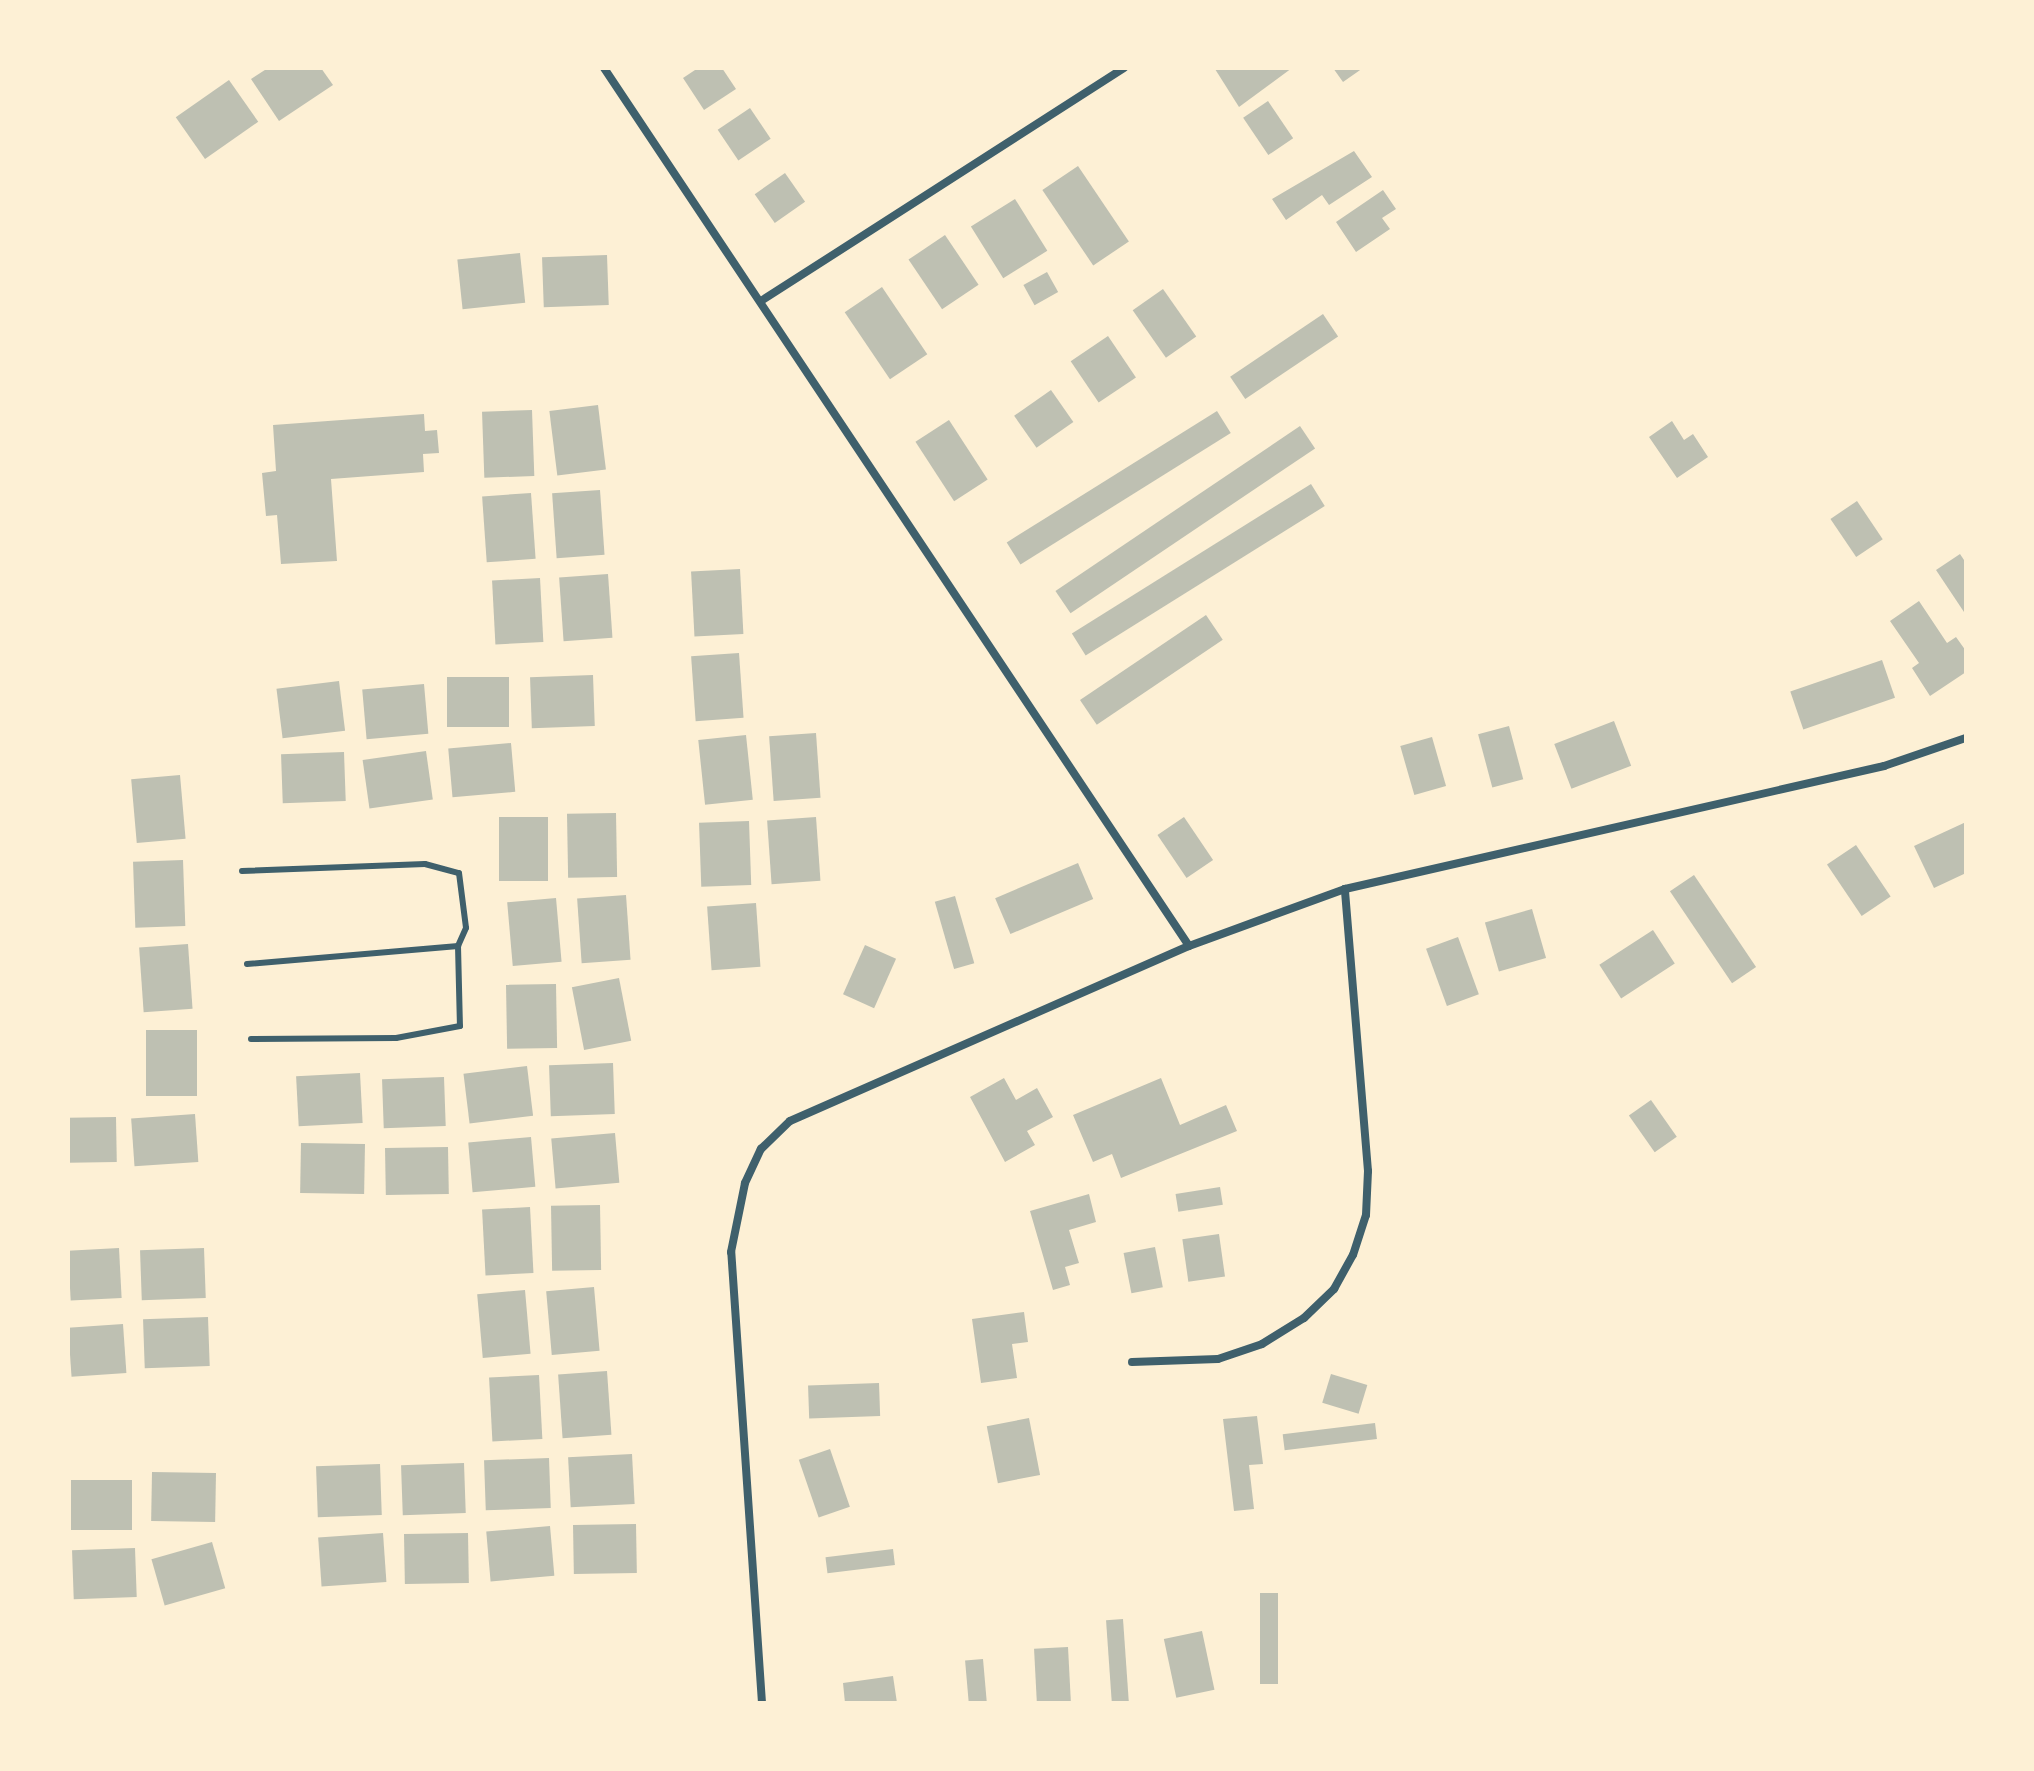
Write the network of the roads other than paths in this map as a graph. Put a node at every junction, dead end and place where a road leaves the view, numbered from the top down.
1 (604, 68) edge
2 (1124, 68) edge
3 (761, 301) junction
4 (1966, 738) edge
5 (242, 871) dead end
6 (1345, 889) junction
7 (458, 946) junction
8 (1189, 946) junction
9 (247, 964) dead end
10 (251, 1039) dead end
11 (1132, 1362) dead end
12 (762, 1703) edge

1 - 3 street
2 - 3 street
3 - 8 street
4 - 6 street
5 - 7 lane
6 - 8 street
6 - 11 street
7 - 9 lane
7 - 10 lane
8 - 12 street

